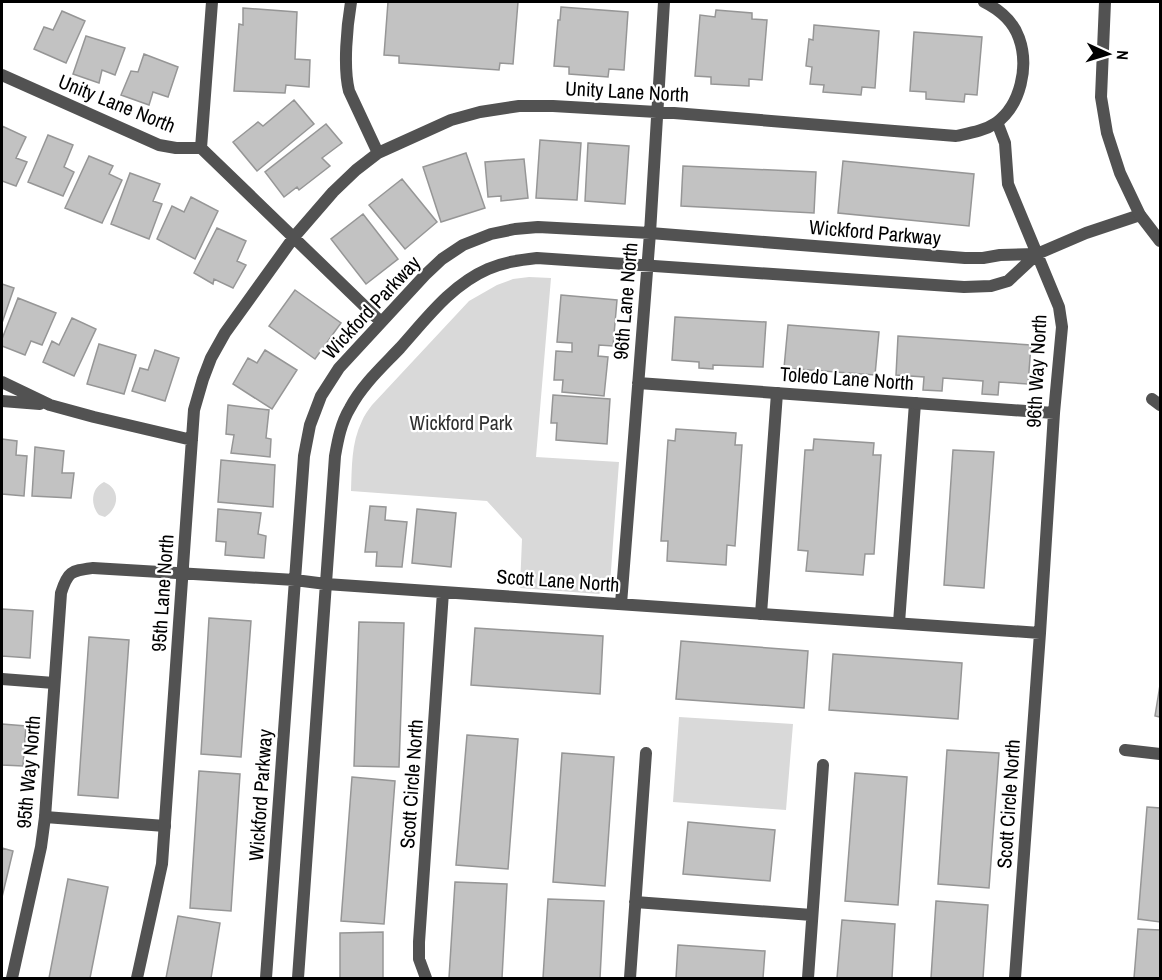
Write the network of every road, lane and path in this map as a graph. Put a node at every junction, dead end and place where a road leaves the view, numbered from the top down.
1 (212, 2) edge
2 (351, 2) edge
3 (664, 2) edge
4 (984, 2) edge
5 (1106, 2) edge
6 (2, 75) edge
7 (658, 112) junction
8 (997, 122) junction
9 (201, 148) junction
10 (378, 153) junction
11 (1140, 215) junction
12 (650, 233) junction
13 (294, 237) junction
14 (1161, 241) edge
15 (1037, 254) junction
16 (646, 266) junction
17 (381, 322) junction
18 (2, 382) edge
19 (638, 383) junction
20 (777, 393) junction
21 (2, 401) edge
22 (915, 403) junction
23 (50, 405) junction
24 (1054, 413) junction
25 (192, 440) junction
26 (74, 570) joint
27 (183, 574) junction
28 (295, 580) junction
29 (326, 584) junction
30 (443, 592) junction
31 (621, 604) junction
32 (761, 614) junction
33 (899, 623) junction
34 (1040, 633) junction
35 (2, 679) edge
36 (54, 683) junction
37 (1125, 750) dead end
38 (646, 753) dead end
39 (1161, 754) edge
40 (823, 765) dead end
41 (45, 817) junction
42 (165, 826) junction
43 (635, 902) junction
44 (812, 915) junction
45 (12, 978) edge
46 (137, 978) edge
47 (266, 978) edge
48 (298, 978) edge
49 (426, 978) edge
50 (630, 978) edge
51 (808, 978) edge
52 (1015, 978) edge

1 - 9 street
2 - 10 street
3 - 7 street, 96th Lane North
4 - 8 street
5 - 11 street
6 - 9 street, Unity Lane North
7 - 8 street, Unity Lane North
7 - 10 street, Unity Lane North
7 - 12 street, 96th Lane North
8 - 15 street, 96th Way North
9 - 13 street
10 - 13 street, Unity Lane North
11 - 14 street
11 - 15 street, Wickford Parkway
12 - 15 street, Wickford Parkway
12 - 16 street, 96th Lane North
12 - 17 street, Wickford Parkway
13 - 17 street
13 - 25 street, 95th Lane North
15 - 16 street, Wickford Parkway
15 - 24 street, 96th Way North
16 - 19 street, 96th Lane North
16 - 29 street, Wickford Parkway
17 - 28 street, Wickford Parkway
18 - 23 street
19 - 20 street, Toledo Lane North
19 - 31 street, 96th Lane North
20 - 22 street, Toledo Lane North
20 - 32 street
21 - 23 street
22 - 24 street, Toledo Lane North
22 - 33 street
23 - 25 street
24 - 34 street, 96th Way North
25 - 27 street, 95th Lane North
26 - 27 street, Scott Lane North
26 - 36 street, 95th Way North
27 - 28 street, Scott Lane North
27 - 42 street, 95th Lane North
28 - 29 street, Scott Lane North
28 - 47 street, Wickford Parkway
29 - 30 street, Scott Lane North
29 - 48 street, Wickford Parkway
30 - 31 street, Scott Lane North
30 - 49 street, Scott Circle North
31 - 32 street, Scott Lane North
32 - 33 street, Scott Lane North
33 - 34 street, Scott Lane North
34 - 52 street, Scott Circle North
35 - 36 street
36 - 41 street, 95th Way North
37 - 39 street
38 - 43 street
40 - 44 street
41 - 42 street
41 - 45 street, 95th Way North
42 - 46 street, 95th Lane North
43 - 44 street
43 - 50 street
44 - 51 street

